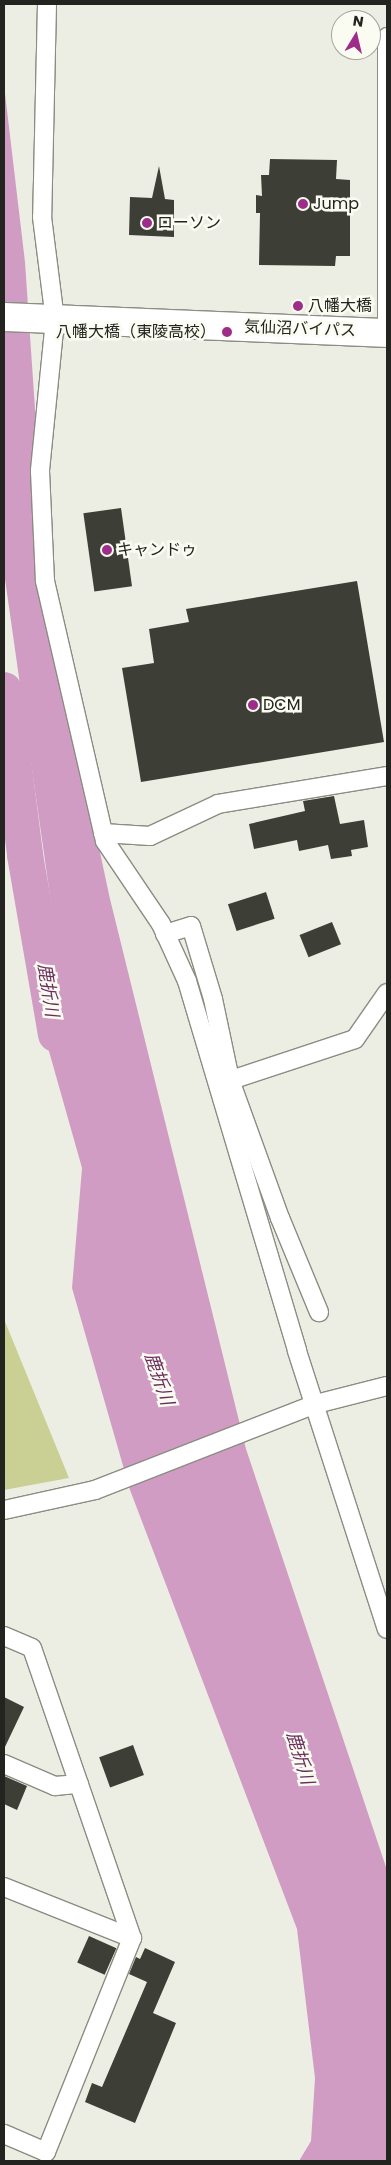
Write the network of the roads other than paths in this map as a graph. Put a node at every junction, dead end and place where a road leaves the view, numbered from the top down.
1 (47, 4) edge
2 (387, 37) edge
3 (4, 317) edge
4 (44, 319) junction
5 (387, 333) edge
6 (387, 776) edge
7 (103, 833) junction
8 (165, 934) junction
9 (387, 992) edge
10 (224, 1082) junction
11 (319, 1312) dead end
12 (387, 1386) edge
13 (316, 1404) junction
14 (4, 1510) edge
15 (387, 1628) edge
16 (4, 1636) edge
17 (4, 1764) edge
18 (79, 1784) junction
19 (4, 1887) edge
20 (132, 1938) junction
21 (4, 2134) edge

1 - 4 street
2 - 5 street
3 - 4 highway, 気仙沼バイパス
4 - 5 highway, 気仙沼バイパス
4 - 7 street
6 - 7 street
7 - 8 street
8 - 10 street
8 - 10 street
9 - 10 street
10 - 11 street
10 - 13 street
12 - 13 street
13 - 14 street
13 - 15 street
16 - 18 street
17 - 18 street
18 - 20 street
19 - 20 street
20 - 21 street

